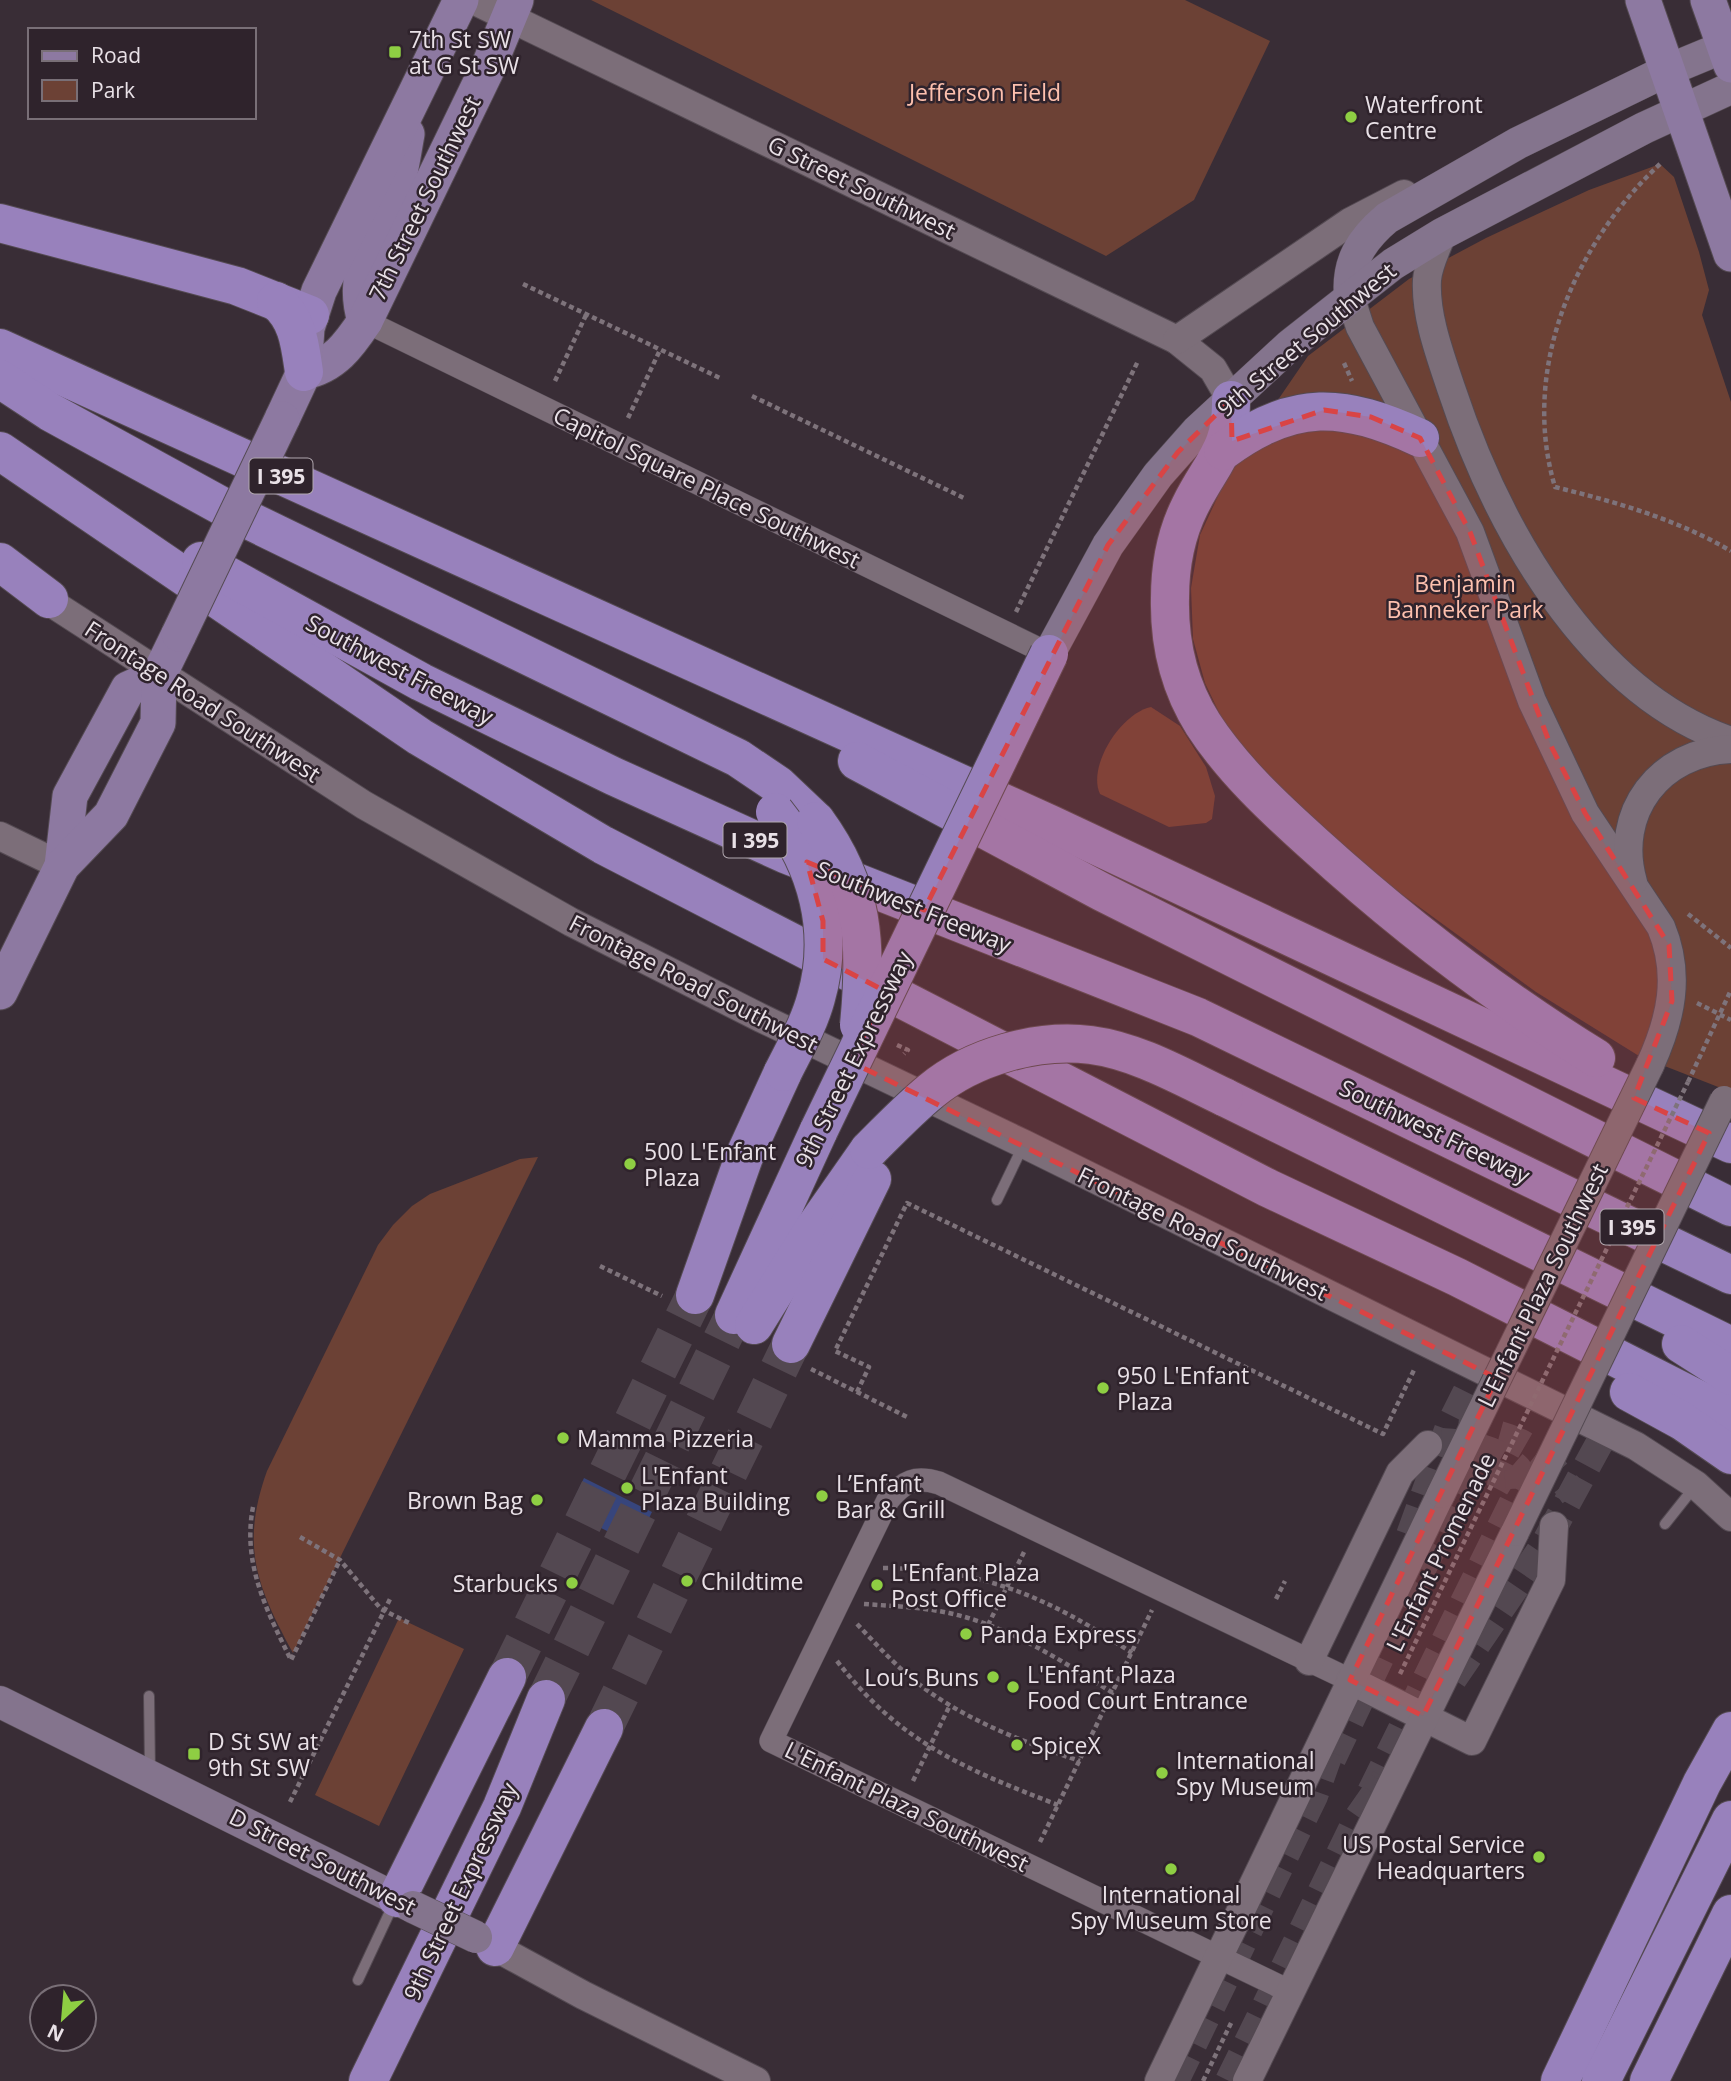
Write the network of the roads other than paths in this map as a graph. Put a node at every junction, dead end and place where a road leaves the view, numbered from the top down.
1 (461, 0) edge
2 (473, 0) edge
3 (1643, 0) edge
4 (1708, 0) edge
5 (512, 9) edge
6 (1729, 52) edge
7 (1666, 71) junction
8 (1731, 88) edge
9 (413, 96) junction
10 (1680, 111) junction
11 (1518, 143) junction
12 (0, 223) edge
13 (1442, 234) junction
14 (1731, 254) edge
15 (1350, 296) junction
16 (293, 308) junction
17 (365, 321) junction
18 (1177, 340) junction
19 (0, 348) edge
20 (304, 372) junction
21 (0, 379) edge
22 (1230, 400) junction
23 (1420, 438) junction
24 (0, 451) edge
25 (1223, 451) junction
26 (0, 562) edge
27 (0, 573) edge
28 (49, 599) junction
29 (563, 603) junction
30 (1048, 654) junction
31 (559, 673) junction
32 (159, 675) junction
33 (1731, 740) edge
34 (1731, 749) edge
35 (0, 836) edge
36 (62, 866) junction
37 (1634, 884) junction
38 (0, 992) edge
39 (856, 1051) junction
40 (1728, 1094) edge
41 (1731, 1142) edge
42 (1024, 1144) junction
43 (876, 1154) junction
44 (1268, 1188) junction
45 (997, 1200) dead end
46 (1731, 1207) edge
47 (1528, 1248) junction
48 (1731, 1275) edge
49 (695, 1295) tunnel mouth
50 (791, 1344) tunnel mouth
51 (1731, 1346) edge
52 (1731, 1376) edge
53 (1731, 1416) edge
54 (1428, 1445) tunnel mouth
55 (1731, 1455) edge
56 (1696, 1485) junction
57 (1731, 1517) edge
58 (1665, 1524) dead end
59 (1554, 1526) dead end
60 (1309, 1661) junction
61 (507, 1677) tunnel mouth
62 (1350, 1680) junction
63 (149, 1696) dead end
64 (0, 1702) edge
65 (555, 1703) tunnel mouth
66 (1423, 1716) junction
67 (604, 1728) tunnel mouth
68 (1731, 1731) edge
69 (149, 1774) junction
70 (1731, 1819) edge
71 (405, 1902) junction
72 (1731, 1914) edge
73 (485, 1942) junction
74 (1219, 1956) junction
75 (358, 1980) dead end
76 (1291, 1992) junction
77 (368, 2081) edge
78 (756, 2081) edge
79 (1159, 2081) edge
80 (1247, 2081) edge
81 (1560, 2081) edge
82 (1601, 2081) edge
83 (1649, 2081) edge

1 - 9 main road
2 - 5 street, G Street Southwest
3 - 7 main road
4 - 6 main road
5 - 17 main road, 7th Street Southwest
5 - 18 street, G Street Southwest
6 - 7 main road
7 - 10 main road
7 - 11 main road
8 - 10 main road, 9th Street Southwest
9 - 16 main road
9 - 17 main road
10 - 13 main road, 9th Street Southwest
10 - 14 main road
11 - 15 main road
11 - 18 street
12 - 16 highway
13 - 15 main road, 9th Street Southwest
13 - 33 street
15 - 22 main road, 9th Street Southwest
15 - 23 street, L'Enfant Plaza Southwest
16 - 20 highway
17 - 20 main road, 7th Street Southwest
17 - 30 street, Capitol Square Place Southwest
18 - 22 street, G Street Southwest
19 - 29 highway, I 395
20 - 32 main road, bridge
21 - 31 highway
22 - 25 highway
22 - 30 main road, 9th Street Southwest
23 - 25 highway
23 - 37 street, L'Enfant Plaza Southwest
24 - 44 highway
24 - 48 highway, Southwest Freeway / I 395
25 - 41 highway
26 - 28 highway
27 - 28 street, Frontage Road Southwest
28 - 32 street, Frontage Road Southwest
29 - 41 highway, I 395
29 - 46 highway
30 - 39 highway, 9th Street Expressway, bridge
31 - 39 highway, bridge
31 - 49 highway, bridge
32 - 36 main road
32 - 42 street, Frontage Road Southwest
34 - 37 street, L'Enfant Plaza Southwest
35 - 36 street
36 - 38 main road
37 - 62 street, L'Enfant Plaza Southwest, bridge
39 - 43 highway, 9th Street Expressway, bridge
40 - 66 street, bridge
42 - 45 lane
42 - 56 street, Frontage Road Southwest
43 - 47 highway, bridge
43 - 50 highway
44 - 53 highway
44 - 55 highway
47 - 51 highway
47 - 52 highway
54 - 60 street
56 - 57 street, Frontage Road Southwest
56 - 58 lane
59 - 66 street, L'Enfant Plaza Southwest
60 - 62 street, L'Enfant Plaza Southwest
60 - 74 street, L'Enfant Plaza Southwest
61 - 71 highway
62 - 66 street, L'Enfant Plaza Southwest
62 - 74 street, L'Enfant Plaza Southwest
63 - 69 lane
64 - 69 main road, D Street Southwest
65 - 77 highway, 9th Street Expressway
66 - 76 street
67 - 73 highway
68 - 81 highway
69 - 71 main road, D Street Southwest
70 - 82 highway
71 - 73 main road, D Street Southwest, bridge
71 - 75 lane
72 - 83 highway
73 - 78 street, D Street Southwest
74 - 76 street, L'Enfant Plaza Southwest
74 - 79 street, L'Enfant Plaza Southwest
76 - 80 street

